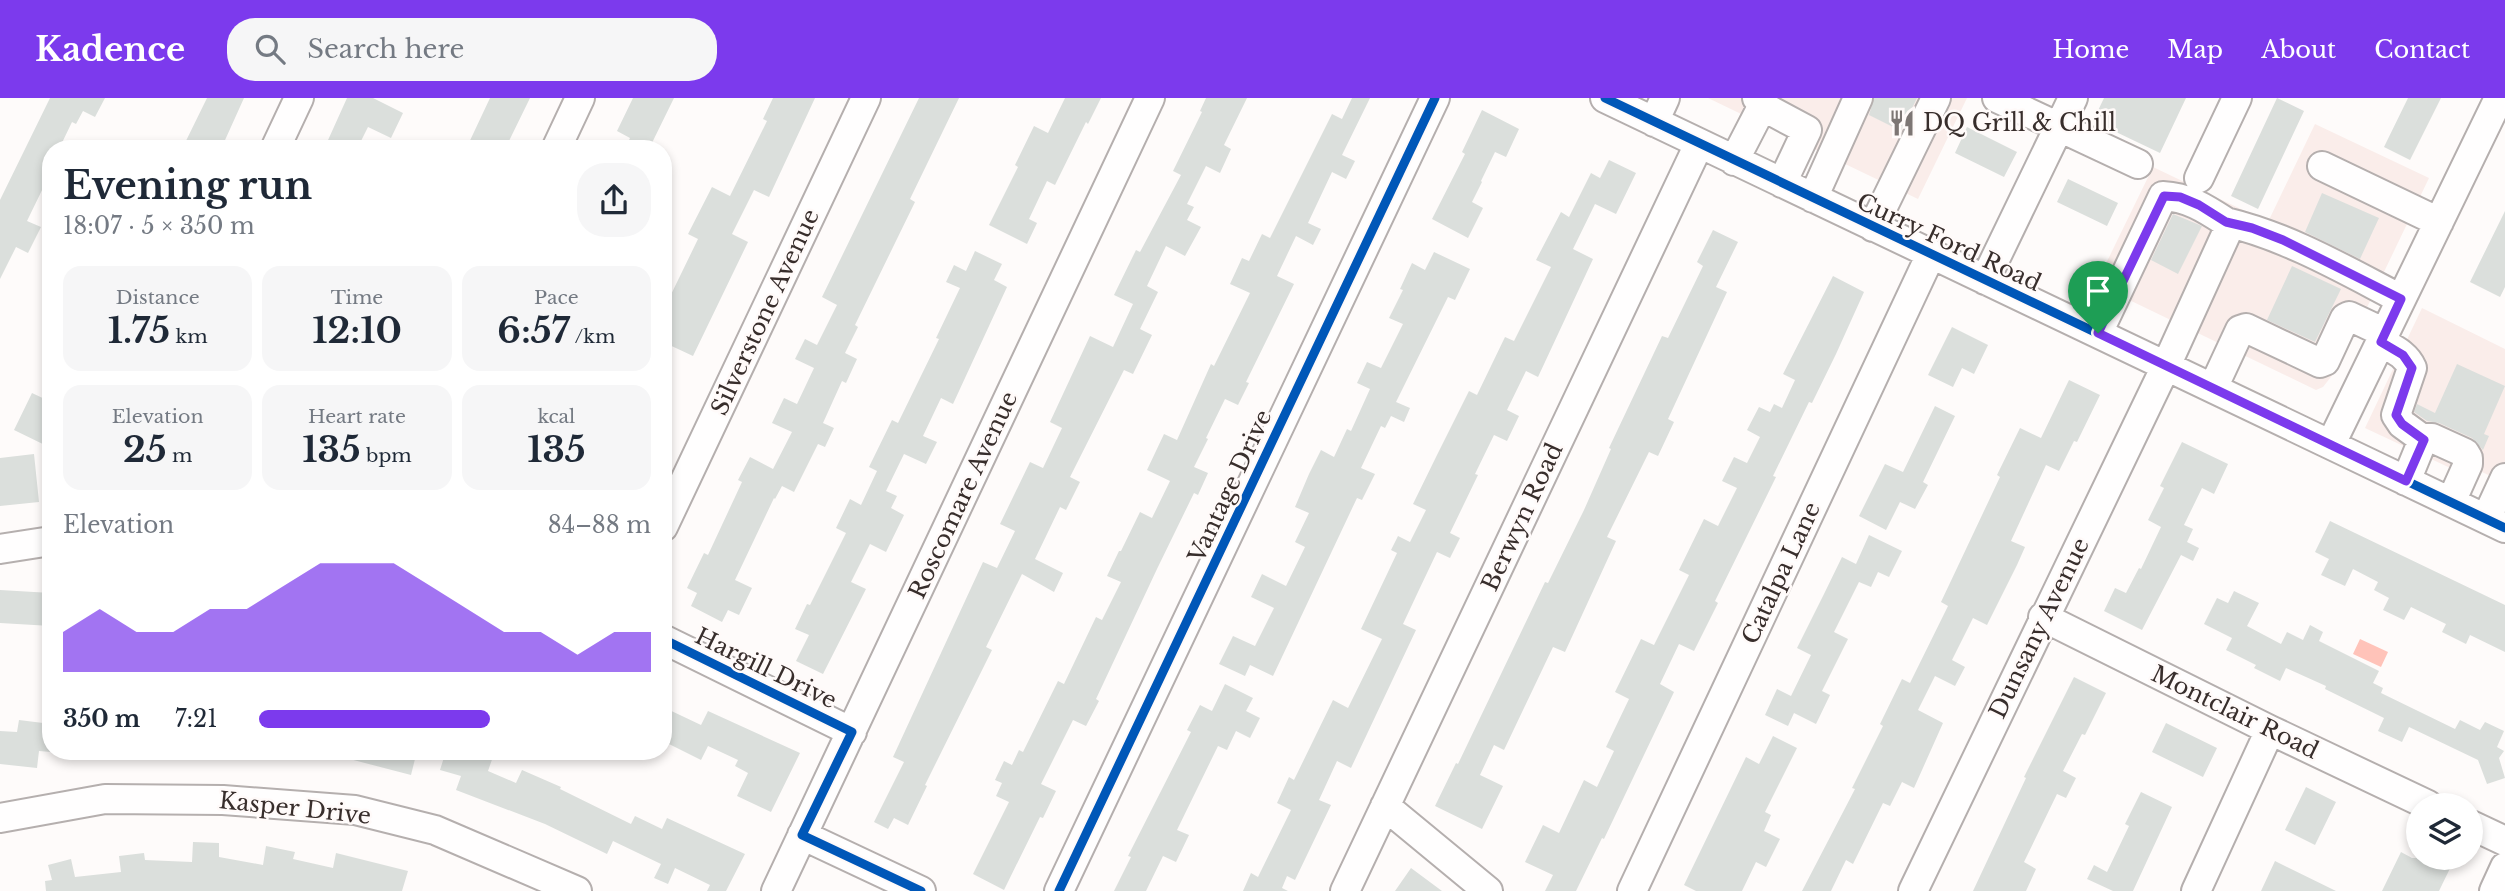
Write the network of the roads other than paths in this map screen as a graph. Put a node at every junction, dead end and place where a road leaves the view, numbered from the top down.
1 (299, 98) edge
2 (580, 98) edge
3 (866, 98) edge
4 (1150, 98) edge
5 (1435, 98) edge
6 (1605, 98) edge
7 (1858, 98) edge
8 (1936, 98) edge
9 (1997, 98) edge
10 (2073, 98) edge
11 (2236, 98) edge
12 (2499, 98) edge
13 (1760, 102) edge
14 (1660, 110) edge
15 (2059, 128) junction
16 (279, 140) edge
17 (560, 140) edge
18 (1699, 144) junction
19 (1734, 160) junction
20 (2138, 164) dead end
21 (2322, 166) dead end
22 (2199, 178) dead end
23 (1782, 183) junction
24 (1813, 198) junction
25 (2226, 222) junction
26 (2439, 222) junction
27 (1873, 227) junction
28 (1931, 254) junction
29 (1985, 280) junction
30 (2401, 299) junction
31 (2098, 333) junction
32 (2383, 337) junction
33 (2166, 366) junction
34 (2213, 388) junction
35 (2424, 440) junction
36 (2331, 444) junction
37 (2505, 478) edge
38 (2406, 481) junction
39 (2451, 502) junction
40 (672, 508) edge
41 (2495, 524) edge
42 (42, 542) edge
43 (0, 549) edge
44 (2043, 617) junction
45 (672, 643) edge
46 (2270, 730) junction
47 (852, 732) junction
48 (2406, 795) edge
49 (1385, 806) junction
50 (0, 818) edge
51 (2483, 831) edge
52 (802, 835) junction
53 (2505, 841) edge
54 (2505, 867) edge
55 (577, 891) edge
56 (776, 891) edge
57 (921, 891) edge
58 (1059, 891) edge
59 (1345, 891) edge
60 (1488, 891) edge
61 (1632, 891) edge
62 (1913, 891) edge
63 (2196, 891) edge
64 (2494, 891) edge

1 - 16 street
2 - 17 street
3 - 40 street, Silverstone Avenue
4 - 47 street, Roscomare Avenue
5 - 58 street, Vantage Drive
6 - 14 street, Curry Ford Road
7 - 24 street
8 - 27 street
9 - 15 street
10 - 15 street
11 - 22 street
12 - 26 street
13 - 19 street
13 - 23 street
14 - 18 street, Curry Ford Road
15 - 20 street
15 - 29 street
18 - 19 street, Curry Ford Road
18 - 49 street, Berwyn Road
19 - 23 street, Curry Ford Road
21 - 26 street
23 - 24 street, Curry Ford Road
24 - 27 street, Curry Ford Road
25 - 30 street
25 - 31 street
25 - 33 street, Dunsany Avenue
26 - 30 street
27 - 28 street, Curry Ford Road
28 - 29 street, Curry Ford Road
28 - 61 street, Catalpa Lane
29 - 31 street, Curry Ford Road
30 - 32 street
31 - 33 street, Curry Ford Road
32 - 34 street
32 - 35 street
32 - 36 street
33 - 34 street, Curry Ford Road
33 - 44 street, Dunsany Avenue
34 - 36 street, Curry Ford Road
35 - 38 street
35 - 39 street
36 - 38 street, Curry Ford Road
37 - 41 street
38 - 39 street, Curry Ford Road
39 - 41 street, Curry Ford Road
42 - 43 street
44 - 46 street, Montclair Road
44 - 62 street, Dunsany Avenue
45 - 47 street, Hargill Drive
46 - 48 street, Montclair Road
46 - 63 street
47 - 52 street, Roscomare Avenue
49 - 59 street, Berwyn Road
49 - 60 street
50 - 55 street, Kasper Drive
51 - 53 street
52 - 56 street, Roscomare Avenue
52 - 57 street
54 - 64 street

